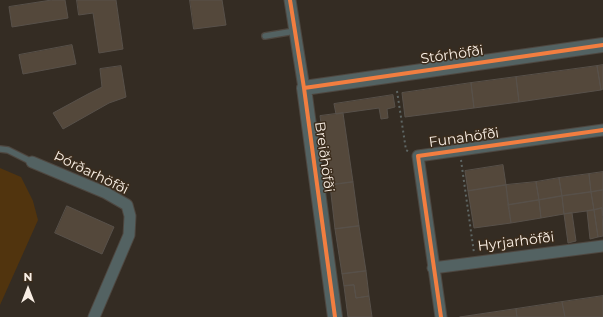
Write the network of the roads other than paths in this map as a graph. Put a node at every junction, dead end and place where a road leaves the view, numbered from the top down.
1 (290, 0) edge
2 (295, 31) junction
3 (265, 36) dead end
4 (603, 45) edge
5 (304, 88) junction
6 (603, 130) edge
7 (0, 149) edge
8 (32, 162) joint
9 (603, 246) edge
10 (433, 268) junction
11 (94, 317) edge
12 (335, 317) edge
13 (441, 317) edge

1 - 2 street, Breiðhöfði
2 - 3 lane
2 - 5 street, Breiðhöfði
4 - 5 street, Stórhöfði
5 - 12 street, Breiðhöfði
6 - 10 street, Funahöfði
7 - 8 lane, Þórðarhöfði
8 - 11 street, Þórðarhöfði
9 - 10 street, Hyrjarhöfði
10 - 13 street, Funahöfði

